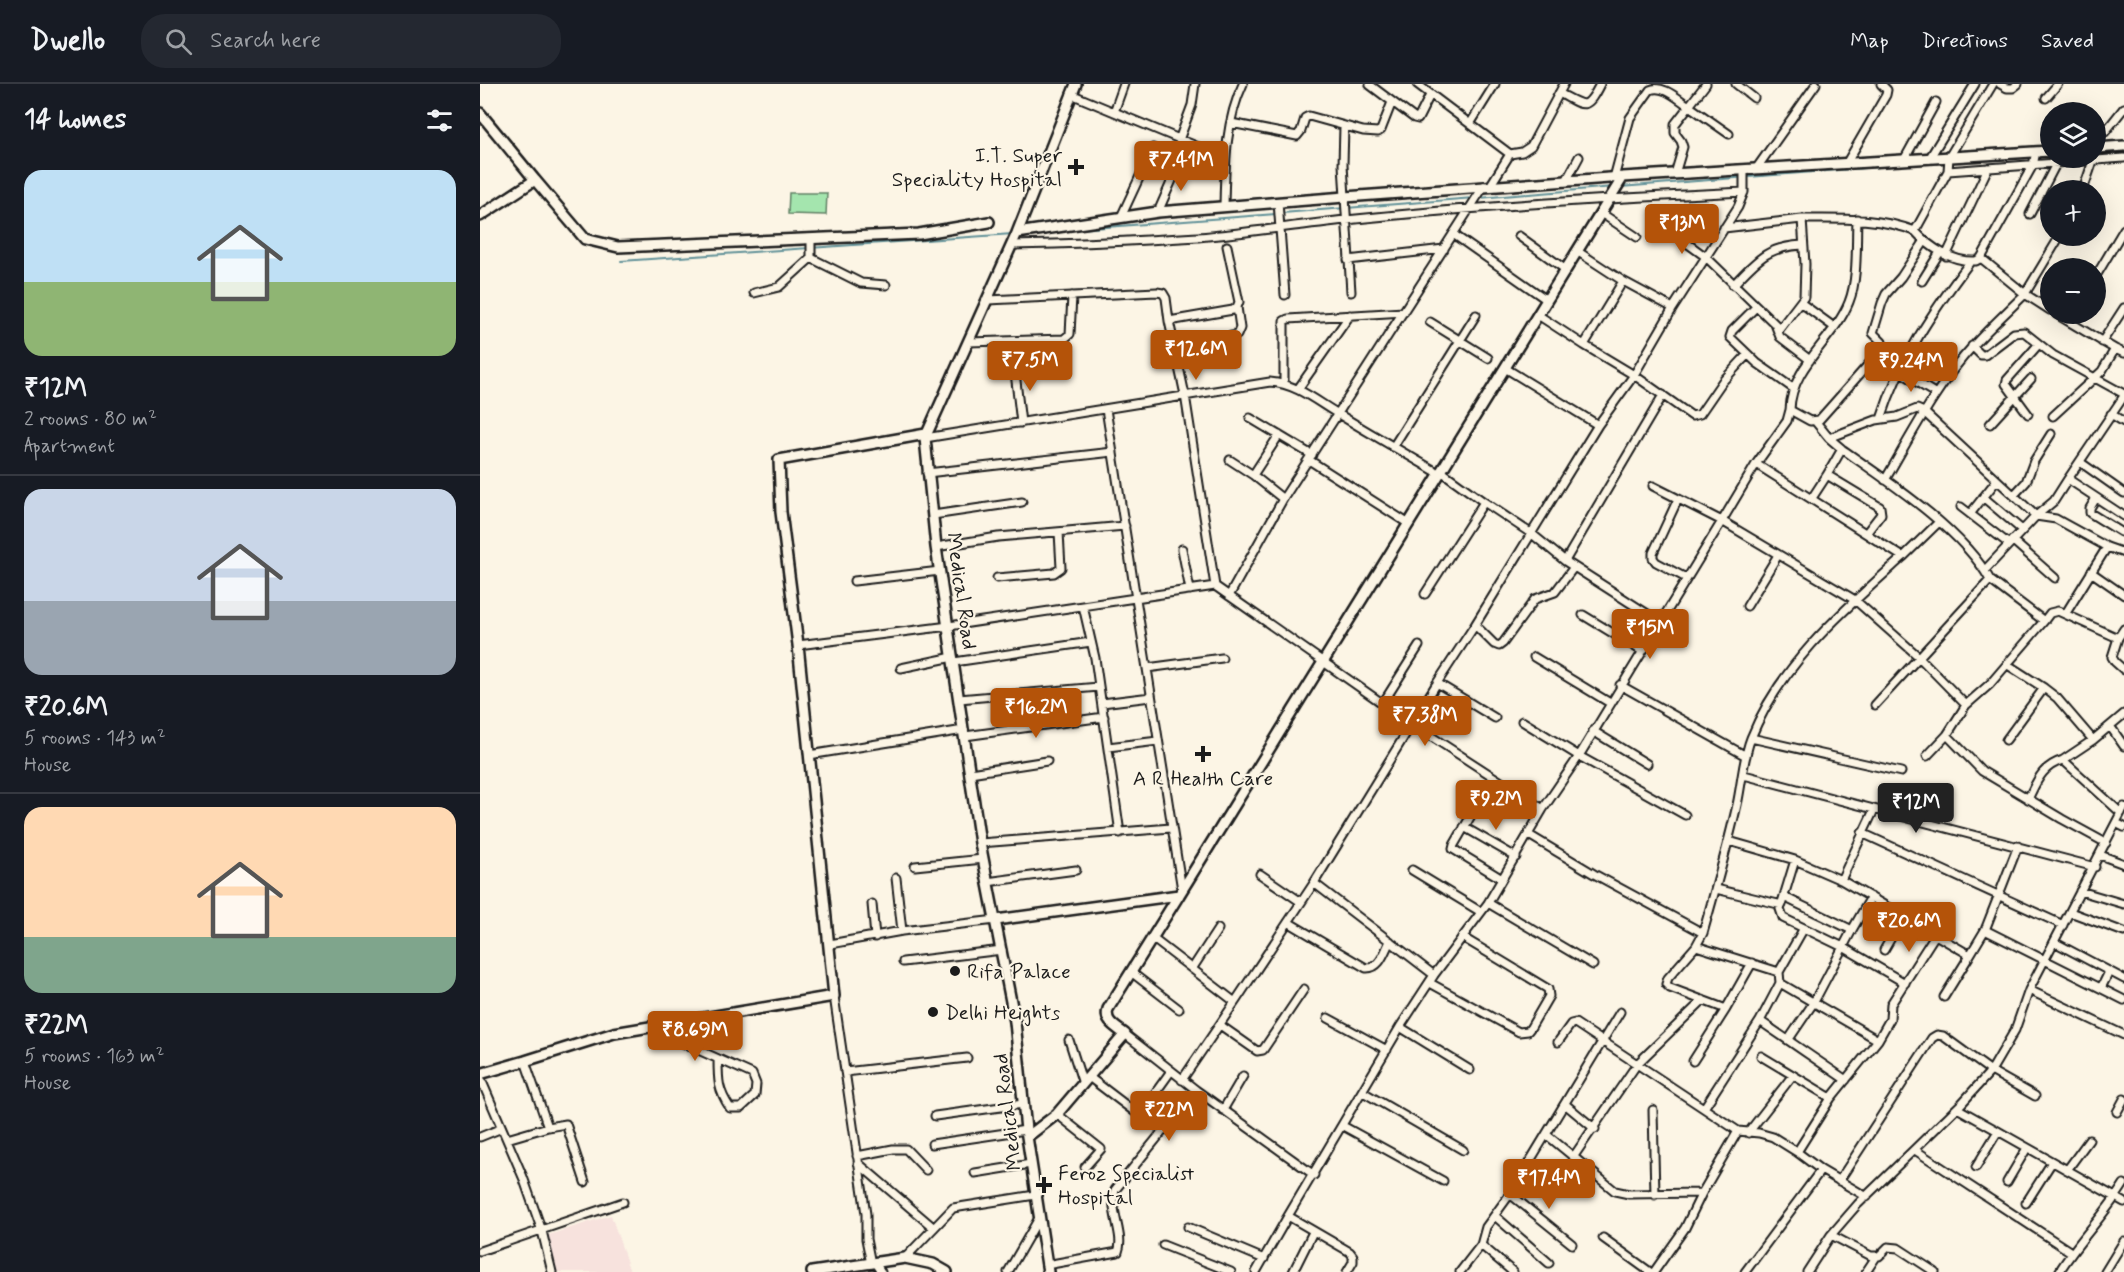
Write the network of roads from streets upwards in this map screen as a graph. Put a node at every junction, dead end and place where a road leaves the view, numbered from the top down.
1 (1076, 84) edge
2 (1124, 84) edge
3 (1195, 84) edge
4 (1243, 84) edge
5 (1418, 84) edge
6 (1495, 84) edge
7 (1564, 84) edge
8 (1600, 84) edge
9 (1706, 84) edge
10 (1736, 84) edge
11 (1881, 84) edge
12 (1975, 84) edge
13 (1993, 84) edge
14 (2000, 84) edge
15 (2018, 84) edge
16 (2058, 84) edge
17 (1370, 85) edge
18 (1812, 85) edge
19 (1559, 93) junction
20 (1071, 94) junction
21 (1431, 95) junction
22 (1754, 98) dead end
23 (2046, 98) dead end
24 (1392, 102) junction
25 (1936, 102) dead end
26 (1689, 106) junction
27 (2124, 108) edge
28 (480, 112) edge
29 (1114, 112) junction
30 (1231, 123) junction
31 (1470, 124) junction
32 (1344, 126) junction
33 (2106, 131) edge
34 (1729, 134) dead end
35 (1179, 140) junction
36 (2124, 146) edge
37 (2106, 147) edge
38 (1153, 148) dead end
39 (2036, 152) junction
40 (2040, 152) edge
41 (1510, 154) junction
42 (1225, 158) junction
43 (1579, 158) dead end
44 (2124, 158) edge
45 (1929, 159) junction
46 (2106, 159) edge
47 (1904, 160) junction
48 (1180, 162) dead end
49 (1846, 164) junction
50 (1949, 165) junction
51 (2033, 165) junction
52 (2040, 165) edge
53 (1988, 168) junction
54 (2053, 168) edge
55 (1756, 169) junction
56 (1744, 173) junction
57 (1675, 174) junction
58 (1619, 177) junction
59 (535, 180) junction
60 (1566, 181) junction
61 (1487, 186) junction
62 (1744, 189) junction
63 (1614, 194) junction
64 (1345, 196) junction
65 (1278, 202) junction
66 (1473, 202) junction
67 (1224, 206) junction
68 (1158, 212) junction
69 (1601, 213) junction
70 (2030, 214) dead end
71 (480, 216) edge
72 (1121, 217) junction
73 (1802, 219) junction
74 (1857, 219) junction
75 (1346, 220) junction
76 (990, 222) dead end
77 (1280, 225) junction
78 (1724, 228) junction
79 (2124, 229) edge
80 (1915, 231) junction
81 (1017, 233) junction
82 (1454, 234) junction
83 (1673, 234) dead end
84 (1519, 236) dead end
85 (1637, 237) dead end
86 (811, 239) junction
87 (1924, 242) junction
88 (1012, 245) junction
89 (1803, 245) junction
90 (1227, 246) dead end
91 (2054, 246) edge
92 (1444, 249) junction
93 (1577, 251) junction
94 (1943, 254) junction
95 (1706, 257) junction
96 (811, 258) junction
97 (1981, 258) junction
98 (2106, 259) edge
99 (1348, 260) junction
100 (1970, 261) junction
101 (1566, 270) junction
102 (1623, 281) junction
103 (1922, 281) dead end
104 (886, 285) dead end
105 (1733, 285) junction
106 (1351, 292) dead end
107 (754, 293) dead end
108 (2025, 294) junction
109 (1285, 295) dead end
110 (1072, 296) junction
111 (988, 300) junction
112 (1547, 300) junction
113 (1801, 303) junction
114 (2040, 304) edge
115 (1237, 307) junction
116 (1756, 307) junction
117 (1673, 308) junction
118 (2124, 308) edge
119 (1404, 312) junction
120 (1350, 315) junction
121 (1476, 315) dead end
122 (1538, 315) junction
123 (1169, 321) junction
124 (1430, 322) dead end
125 (2072, 324) edge
126 (1834, 327) junction
127 (1778, 331) junction
128 (1460, 341) junction
129 (969, 342) junction
130 (2102, 342) junction
131 (1584, 345) junction
132 (2038, 345) junction
133 (1972, 346) junction
134 (1175, 348) junction
135 (2115, 349) junction
136 (2124, 353) edge
137 (1747, 355) junction
138 (1488, 357) dead end
139 (1810, 360) junction
140 (1014, 364) dead end
141 (1505, 368) junction
142 (1899, 371) junction
143 (1634, 375) junction
144 (2094, 378) junction
145 (2031, 379) dead end
146 (1284, 383) junction
147 (1298, 388) junction
148 (1794, 389) junction
149 (1936, 394) junction
150 (1185, 395) junction
151 (1664, 395) junction
152 (2124, 395) edge
153 (2015, 397) junction
154 (1106, 409) junction
155 (1790, 410) junction
156 (1924, 412) junction
157 (1338, 414) junction
158 (2028, 414) dead end
159 (2111, 414) junction
160 (2053, 416) dead end
161 (1250, 418) dead end
162 (1881, 419) junction
163 (1815, 421) junction
164 (2124, 422) edge
165 (1021, 423) junction
166 (1990, 424) dead end
167 (1598, 425) junction
168 (2051, 434) dead end
169 (1279, 435) junction
170 (925, 436) junction
171 (1829, 438) junction
172 (1393, 447) junction
173 (1842, 449) junction
174 (1113, 452) junction
175 (1310, 457) junction
176 (1230, 460) dead end
177 (2080, 462) junction
178 (1756, 464) junction
179 (927, 473) junction
180 (1440, 473) junction
181 (1253, 475) junction
182 (1827, 475) junction
183 (2068, 479) junction
184 (1885, 480) junction
185 (1998, 480) junction
186 (1653, 486) dead end
187 (2124, 493) edge
188 (2014, 495) junction
189 (1983, 497) junction
190 (1812, 498) junction
191 (2096, 498) junction
192 (1283, 499) junction
193 (1678, 499) junction
194 (1022, 502) dead end
195 (1484, 502) junction
196 (1961, 507) dead end
197 (1970, 514) junction
198 (933, 515) junction
199 (2036, 516) junction
200 (2124, 516) edge
201 (1722, 521) junction
202 (1939, 522) junction
203 (1408, 524) junction
204 (1125, 526) junction
205 (2022, 530) junction
206 (1059, 532) junction
207 (1867, 532) junction
208 (2121, 532) dead end
209 (1532, 534) junction
210 (2011, 542) junction
211 (936, 547) junction
212 (2107, 547) junction
213 (1182, 549) dead end
214 (2124, 554) edge
215 (1778, 555) junction
216 (1903, 557) junction
217 (1565, 561) junction
218 (1574, 567) junction
219 (1985, 570) junction
220 (940, 571) junction
221 (2091, 572) junction
222 (997, 578) dead end
223 (1686, 578) junction
224 (2055, 578) dead end
225 (1990, 580) junction
226 (854, 581) dead end
227 (1215, 586) junction
228 (1190, 590) junction
229 (1425, 594) dead end
230 (2124, 595) edge
231 (1229, 596) junction
232 (1136, 598) junction
233 (1854, 600) junction
234 (1083, 606) junction
235 (1747, 606) dead end
236 (2066, 614) junction
237 (1583, 615) dead end
238 (2044, 621) junction
239 (1659, 622) junction
240 (1475, 625) junction
241 (949, 626) junction
242 (2124, 629) edge
243 (2118, 638) junction
244 (1091, 642) junction
245 (798, 645) junction
246 (1419, 646) dead end
247 (1642, 651) junction
248 (1918, 656) junction
249 (1534, 657) dead end
250 (1222, 658) dead end
251 (954, 659) junction
252 (1324, 661) junction
253 (2008, 665) junction
254 (901, 668) dead end
255 (1147, 668) junction
256 (2124, 670) edge
257 (1437, 683) junction
258 (1620, 685) junction
259 (1099, 687) junction
260 (2044, 688) junction
261 (1151, 698) junction
262 (959, 699) junction
263 (1102, 703) junction
264 (1383, 703) junction
265 (1610, 703) junction
266 (1875, 705) dead end
267 (1966, 705) junction
268 (2124, 714) edge
269 (1104, 717) junction
270 (1495, 718) dead end
271 (1522, 721) dead end
272 (1412, 724) junction
273 (2110, 726) junction
274 (1593, 731) junction
275 (964, 733) junction
276 (1947, 735) junction
277 (1751, 738) junction
278 (2006, 740) dead end
279 (2093, 740) junction
280 (1158, 741) junction
281 (2124, 746) edge
282 (1108, 747) junction
283 (809, 755) junction
284 (1579, 756) junction
285 (1746, 756) junction
286 (1927, 756) dead end
287 (2063, 760) junction
288 (1047, 761) dead end
289 (1647, 764) dead end
290 (1901, 772) dead end
291 (970, 773) junction
292 (1744, 775) junction
293 (2028, 799) junction
294 (1476, 807) dead end
295 (1543, 809) junction
296 (1874, 810) junction
297 (2122, 810) edge
298 (1685, 815) dead end
299 (2116, 823) junction
300 (1464, 826) junction
301 (2124, 827) edge
302 (1171, 828) junction
303 (1120, 833) junction
304 (1862, 833) junction
305 (1529, 836) junction
306 (1729, 841) junction
307 (980, 843) junction
308 (2106, 843) junction
309 (2018, 846) junction
310 (2100, 855) junction
311 (1516, 857) junction
312 (983, 859) junction
313 (1796, 860) junction
314 (2124, 864) edge
315 (915, 866) dead end
316 (2094, 867) junction
317 (1076, 870) dead end
318 (1412, 870) dead end
319 (1260, 874) dead end
320 (896, 878) dead end
321 (1502, 879) junction
322 (1841, 880) junction
323 (987, 882) junction
324 (1314, 883) junction
325 (1716, 889) junction
326 (2080, 891) junction
327 (1180, 893) junction
328 (1997, 896) junction
329 (1872, 897) junction
330 (1783, 901) junction
331 (1301, 902) junction
332 (1488, 903) junction
333 (872, 904) dead end
334 (2124, 904) edge
335 (1481, 912) junction
336 (2070, 912) junction
337 (1903, 917) junction
338 (996, 920) junction
339 (1288, 922) junction
340 (2063, 926) junction
341 (1804, 928) junction
342 (1218, 929) dead end
343 (1852, 930) junction
344 (1985, 930) junction
345 (902, 931) junction
346 (1703, 933) junction
347 (2124, 933) edge
348 (1935, 935) junction
349 (874, 937) junction
350 (1462, 937) junction
351 (1152, 938) junction
352 (1390, 941) junction
353 (2054, 942) junction
354 (830, 944) junction
355 (1696, 946) junction
356 (1843, 947) junction
357 (1002, 950) junction
358 (1884, 950) dead end
359 (1970, 955) junction
360 (2045, 960) junction
361 (903, 962) dead end
362 (1752, 963) junction
363 (1593, 965) dead end
364 (1192, 969) junction
365 (1131, 972) junction
366 (1779, 972) junction
367 (2109, 972) junction
368 (1434, 975) junction
369 (2124, 979) edge
370 (1430, 982) junction
371 (1780, 983) junction
372 (1905, 983) junction
373 (2101, 988) junction
374 (1304, 989) dead end
375 (2029, 990) junction
376 (834, 996) junction
377 (1944, 997) dead end
378 (1703, 1000) junction
379 (2124, 1000) edge
380 (1235, 1002) junction
381 (1814, 1002) junction
382 (1179, 1009) dead end
383 (1726, 1009) junction
384 (1620, 1012) dead end
385 (1328, 1018) dead end
386 (1760, 1021) junction
387 (1220, 1025) junction
388 (647, 1027) junction
389 (1400, 1027) junction
390 (1125, 1034) junction
391 (2124, 1035) edge
392 (1789, 1039) junction
393 (1069, 1040) dead end
394 (1878, 1040) junction
395 (1602, 1041) junction
396 (1558, 1042) dead end
397 (1387, 1050) junction
398 (1761, 1056) dead end
399 (967, 1058) dead end
400 (718, 1059) junction
401 (1693, 1061) dead end
402 (525, 1062) junction
403 (1637, 1064) junction
404 (1470, 1070) dead end
405 (1171, 1071) junction
406 (1991, 1071) junction
407 (845, 1072) junction
408 (480, 1075) edge
409 (1793, 1075) junction
410 (1243, 1076) dead end
411 (1182, 1080) junction
412 (1846, 1080) junction
413 (1086, 1081) junction
414 (1196, 1090) junction
415 (1363, 1092) junction
416 (2035, 1096) dead end
417 (1832, 1098) junction
418 (2124, 1099) edge
419 (1023, 1104) junction
420 (1565, 1104) junction
421 (1704, 1108) junction
422 (1957, 1108) junction
423 (1223, 1110) junction
424 (1653, 1110) dead end
425 (2117, 1112) dead end
426 (1057, 1114) junction
427 (935, 1116) dead end
428 (1343, 1126) junction
429 (548, 1127) junction
430 (502, 1128) junction
431 (1595, 1129) junction
432 (1738, 1131) junction
433 (1998, 1131) junction
434 (1748, 1132) junction
435 (1026, 1134) junction
436 (1547, 1135) junction
437 (480, 1137) edge
438 (507, 1139) junction
439 (2089, 1140) dead end
440 (932, 1144) dead end
441 (2027, 1148) junction
442 (1463, 1150) dead end
443 (1915, 1150) junction
444 (1797, 1152) junction
445 (1574, 1156) junction
446 (858, 1160) junction
447 (2052, 1162) junction
448 (1031, 1164) junction
449 (1085, 1167) dead end
450 (1976, 1167) dead end
451 (926, 1170) dead end
452 (1821, 1170) junction
453 (2067, 1170) junction
454 (975, 1173) dead end
455 (1314, 1175) junction
456 (1443, 1181) dead end
457 (1839, 1181) junction
458 (585, 1182) dead end
459 (2007, 1182) dead end
460 (2124, 1184) edge
461 (1702, 1193) junction
462 (1510, 1194) junction
463 (1035, 1195) junction
464 (1655, 1195) junction
465 (1867, 1197) junction
466 (2116, 1197) junction
467 (623, 1202) dead end
468 (2124, 1202) edge
469 (2026, 1203) dead end
470 (1288, 1216) junction
471 (1495, 1216) junction
472 (1039, 1218) junction
473 (1188, 1227) dead end
474 (934, 1228) junction
475 (542, 1231) junction
476 (1313, 1232) junction
477 (1831, 1235) junction
478 (1603, 1238) dead end
479 (2124, 1241) edge
480 (1572, 1244) dead end
481 (1163, 1245) dead end
482 (1481, 1245) junction
483 (480, 1251) edge
484 (2072, 1252) junction
485 (1876, 1257) junction
486 (904, 1258) junction
487 (1264, 1259) junction
488 (1549, 1263) dead end
489 (868, 1265) edge
490 (1047, 1268) edge
491 (552, 1272) edge
492 (812, 1272) edge
493 (881, 1272) edge
494 (947, 1272) edge
495 (1008, 1272) edge
496 (1231, 1272) edge
497 (1256, 1272) edge
498 (1293, 1272) edge
499 (1347, 1272) edge
500 (1460, 1272) edge
501 (1513, 1272) edge
502 (1652, 1272) edge
503 (1745, 1272) edge
504 (1807, 1272) edge
505 (1866, 1272) edge
506 (1935, 1272) edge
507 (2059, 1272) edge
508 (2105, 1272) edge

1 - 20 street, Medical Road
2 - 29 street
3 - 35 street
4 - 30 street
5 - 21 street
6 - 31 street
7 - 19 street
8 - 19 street
9 - 26 street
10 - 22 street
11 - 49 street
12 - 45 street
13 - 50 street
14 - 15 street
16 - 23 street
17 - 24 street
18 - 55 street
19 - 41 street
20 - 29 street
20 - 81 street, Medical Road
21 - 24 street
21 - 31 street
24 - 32 street
25 - 47 street
26 - 34 street
26 - 57 street
26 - 58 street
27 - 33 street
28 - 59 street
29 - 35 street
30 - 32 street
30 - 42 street
31 - 41 street
32 - 64 street
35 - 42 street
36 - 37 street
38 - 72 street
39 - 40 street
39 - 50 street
39 - 51 street
41 - 61 street
42 - 67 street
43 - 60 street
44 - 46 street
45 - 47 street
45 - 50 street
47 - 49 street
48 - 68 street
49 - 55 street
50 - 53 street
50 - 80 street
51 - 52 street
51 - 53 street
51 - 97 street
53 - 94 street
54 - 70 street
55 - 56 street
56 - 57 street
56 - 62 street
57 - 58 street
58 - 60 street
58 - 63 street
59 - 71 street
59 - 86 street
60 - 61 street
61 - 64 street
61 - 66 street
62 - 63 street
62 - 78 street
63 - 66 street
63 - 69 street
64 - 65 street
64 - 75 street
65 - 67 street
65 - 77 street
66 - 75 street
66 - 82 street
67 - 68 street
68 - 72 street
69 - 85 street
69 - 93 street
72 - 81 street
73 - 74 street
73 - 78 street
73 - 89 street
74 - 80 street
74 - 126 street
75 - 77 street
75 - 99 street
76 - 86 street
77 - 88 street
77 - 109 street
78 - 95 street
79 - 98 street
80 - 87 street
81 - 88 street, Medical Road
82 - 92 street
82 - 112 street
83 - 95 street
84 - 101 street
86 - 96 street
87 - 94 street
87 - 163 street
88 - 111 street, Medical Road
89 - 105 street
89 - 113 street
90 - 115 street
91 - 108 street
92 - 99 street
92 - 119 street
93 - 101 street
93 - 102 street
94 - 100 street
94 - 103 street
95 - 105 street
95 - 117 street
96 - 104 street
96 - 107 street
97 - 100 street
97 - 108 street
99 - 106 street
100 - 142 street
101 - 112 street
102 - 117 street
102 - 131 street
105 - 116 street
108 - 114 street
108 - 133 street
110 - 111 street
110 - 123 street
110 - 129 street
111 - 129 street, Medical Road
112 - 122 street
113 - 126 street
113 - 127 street
115 - 123 street
115 - 134 street
116 - 127 street
116 - 137 street
117 - 143 street
118 - 130 street
119 - 120 street
119 - 157 street
120 - 146 street
120 - 147 street
121 - 128 street
122 - 131 street
122 - 141 street
123 - 134 street
124 - 128 street
125 - 130 street
126 - 139 street
127 - 139 street
128 - 138 street
128 - 172 street
129 - 170 street, Medical Road
130 - 135 street
131 - 143 street
132 - 133 street
132 - 144 street
132 - 153 street
133 - 149 street
134 - 150 street
135 - 136 street
135 - 144 street
137 - 148 street
137 - 151 street
139 - 148 street
140 - 165 street
141 - 167 street
141 - 180 street
142 - 149 street
142 - 162 street
143 - 151 street
143 - 167 street
144 - 152 street
144 - 160 street
145 - 153 street
146 - 147 street
146 - 150 street
147 - 157 street
148 - 155 street
149 - 156 street
150 - 154 street
150 - 227 street
151 - 217 street
152 - 159 street
153 - 158 street
153 - 166 street
154 - 165 street
154 - 174 street
155 - 163 street
155 - 178 street
156 - 162 street
156 - 184 street
156 - 185 street
157 - 172 street
157 - 175 street
159 - 164 street
159 - 177 street
161 - 169 street
162 - 171 street
163 - 171 street
165 - 170 street
167 - 209 street
168 - 188 street
169 - 175 street
169 - 181 street
170 - 179 street, Medical Road
170 - 245 street
171 - 173 street
172 - 180 street
173 - 182 street
173 - 184 street
174 - 179 street
174 - 204 street
175 - 192 street
175 - 203 street
176 - 181 street
177 - 183 street
177 - 187 street
178 - 190 street
178 - 201 street
179 - 198 street, Medical Road
180 - 195 street
180 - 203 street
181 - 192 street
182 - 190 street
182 - 207 street
183 - 191 street
183 - 199 street
184 - 202 street
185 - 188 street
185 - 189 street
186 - 193 street
188 - 199 street
189 - 197 street
189 - 205 street
190 - 207 street
191 - 200 street
191 - 208 street
192 - 231 street
193 - 201 street
193 - 223 street
194 - 198 street
195 - 209 street
195 - 229 street
196 - 197 street
197 - 210 street
198 - 211 street, Medical Road
199 - 205 street
199 - 212 street
201 - 215 street
201 - 223 street
202 - 216 street
202 - 219 street
203 - 252 street
204 - 206 street
204 - 232 street
205 - 210 street
206 - 211 street
206 - 222 street
207 - 216 street
209 - 217 street
209 - 240 street
210 - 219 street
210 - 224 street
211 - 220 street, Medical Road
212 - 214 street
212 - 221 street
213 - 228 street
215 - 233 street
215 - 235 street
216 - 233 street
217 - 218 street
218 - 239 street
218 - 240 street
219 - 225 street
220 - 226 street
220 - 241 street, Medical Road
221 - 230 street
221 - 236 street
223 - 239 street
225 - 238 street
225 - 248 street
227 - 228 street
227 - 231 street
228 - 232 street
231 - 252 street
232 - 234 street
232 - 255 street
233 - 248 street
233 - 277 street
234 - 241 street
234 - 244 street
236 - 238 street
236 - 243 street
237 - 247 street
238 - 253 street
239 - 247 street
240 - 257 street
241 - 245 street
241 - 251 street, Medical Road
242 - 243 street
243 - 256 street
244 - 251 street
244 - 259 street
245 - 283 street
246 - 264 street
247 - 258 street
248 - 266 street
248 - 267 street
249 - 265 street
250 - 255 street
251 - 254 street
251 - 262 street, Medical Road
252 - 264 street
252 - 327 street
253 - 260 street
253 - 267 street
255 - 261 street
257 - 270 street
257 - 272 street
258 - 265 street
258 - 285 street
259 - 262 street
259 - 263 street
260 - 278 street
260 - 279 street
261 - 263 street
261 - 280 street
262 - 275 street, Medical Road
263 - 269 street
264 - 272 street
265 - 274 street
267 - 276 street
268 - 273 street
269 - 275 street
269 - 282 street
271 - 284 street
272 - 295 street
272 - 324 street
273 - 279 street
273 - 281 street
274 - 284 street
274 - 289 street
275 - 283 street
275 - 291 street, Medical Road
276 - 286 street
276 - 293 street
277 - 285 street
277 - 290 street
279 - 287 street
280 - 282 street
280 - 302 street
282 - 303 street
283 - 354 street
284 - 295 street
284 - 298 street
285 - 292 street
287 - 293 street
287 - 297 street
288 - 291 street
291 - 307 street, Medical Road
292 - 296 street
292 - 306 street
293 - 308 street
294 - 300 street
295 - 305 street
296 - 304 street
296 - 309 street
297 - 299 street
299 - 301 street
299 - 308 street
300 - 311 street
300 - 321 street
302 - 303 street
302 - 327 street
303 - 307 street
304 - 322 street
304 - 328 street
305 - 311 street
305 - 346 street
306 - 313 street
306 - 325 street
307 - 312 street, Medical Road
308 - 310 street
309 - 316 street
309 - 328 street
310 - 314 street
310 - 316 street
311 - 321 street
312 - 315 street
312 - 323 street, Medical Road
313 - 322 street
313 - 330 street
316 - 326 street
317 - 323 street
318 - 335 street
319 - 331 street
320 - 345 street
321 - 332 street
322 - 329 street
323 - 338 street, Medical Road
324 - 331 street
324 - 352 street
325 - 330 street
325 - 346 street
326 - 334 street
326 - 336 street
327 - 338 street
327 - 351 street
328 - 340 street
328 - 344 street
329 - 337 street
329 - 343 street
330 - 341 street
330 - 343 street
331 - 339 street
332 - 335 street
332 - 363 street
333 - 349 street
335 - 350 street
336 - 340 street
336 - 347 street
337 - 348 street
337 - 358 street
338 - 345 street
338 - 357 street, Medical Road
339 - 352 street
339 - 380 street
340 - 353 street
341 - 356 street
341 - 366 street
342 - 364 street
343 - 356 street
344 - 359 street
344 - 360 street
345 - 349 street
346 - 355 street
348 - 359 street
348 - 372 street
349 - 354 street
350 - 368 street
350 - 370 street
351 - 364 street
351 - 365 street
352 - 368 street
353 - 360 street
353 - 367 street
354 - 376 street
355 - 362 street
355 - 378 street
356 - 372 street
356 - 381 street
357 - 361 street
357 - 419 street, Medical Road
359 - 377 street
360 - 373 street
360 - 375 street
362 - 366 street
362 - 383 street
364 - 380 street
365 - 382 street
365 - 390 street
366 - 371 street
367 - 369 street
367 - 373 street
368 - 370 street
370 - 389 street
371 - 381 street
371 - 386 street
372 - 394 street
373 - 379 street
374 - 387 street
375 - 391 street
375 - 406 street
376 - 388 street
376 - 407 street
378 - 383 street
378 - 403 street
380 - 387 street
381 - 392 street
381 - 394 street
383 - 401 street
384 - 395 street
385 - 397 street
386 - 392 street
386 - 421 street
387 - 411 street
388 - 400 street
388 - 402 street
389 - 397 street
389 - 404 street
390 - 405 street
390 - 413 street
392 - 412 street
393 - 413 street
394 - 412 street
395 - 396 street
395 - 403 street
395 - 420 street
397 - 415 street
398 - 409 street
399 - 407 street
400 - 400 street
402 - 408 street
402 - 429 street
403 - 421 street
403 - 431 street
405 - 411 street
405 - 413 street
406 - 416 street
406 - 422 street
406 - 457 street
407 - 446 street
408 - 430 street
409 - 417 street
409 - 434 street
410 - 423 street
411 - 414 street
412 - 417 street
413 - 426 street
414 - 423 street
414 - 490 street
415 - 428 street
415 - 442 street
417 - 444 street
418 - 425 street
419 - 427 street
419 - 435 street, Medical Road
420 - 431 street
420 - 436 street
421 - 432 street
422 - 433 street
422 - 443 street
423 - 455 street
424 - 464 street
426 - 435 street
426 - 449 street
428 - 455 street
428 - 456 street
429 - 438 street
429 - 458 street
430 - 437 street
430 - 438 street
431 - 445 street
432 - 434 street
432 - 461 street
433 - 441 street
433 - 450 street
434 - 444 street
435 - 440 street
435 - 448 street, Medical Road
436 - 445 street
436 - 462 street
438 - 475 street
439 - 453 street
441 - 447 street
441 - 459 street
443 - 465 street
443 - 484 street
444 - 452 street
445 - 464 street
446 - 451 street
446 - 474 street
446 - 489 street
447 - 453 street
447 - 469 street
448 - 454 street
448 - 463 street, Medical Road
452 - 457 street
452 - 503 street
453 - 466 street
455 - 470 street
457 - 465 street
460 - 466 street
461 - 464 street
461 - 502 street
462 - 471 street
462 - 480 street
463 - 472 street, Medical Road
463 - 474 street
465 - 477 street
466 - 468 street
466 - 484 street
467 - 475 street
470 - 476 street
470 - 487 street
471 - 482 street
471 - 488 street
472 - 490 street, Medical Road
472 - 495 street
473 - 487 street
474 - 486 street
475 - 483 street
475 - 491 street
476 - 498 street
476 - 499 street
477 - 485 street
477 - 504 street
478 - 502 street
479 - 508 street
481 - 496 street
482 - 500 street
482 - 501 street
484 - 507 street
485 - 505 street
485 - 506 street
486 - 489 street
486 - 494 street
487 - 497 street
489 - 492 street
489 - 493 street

